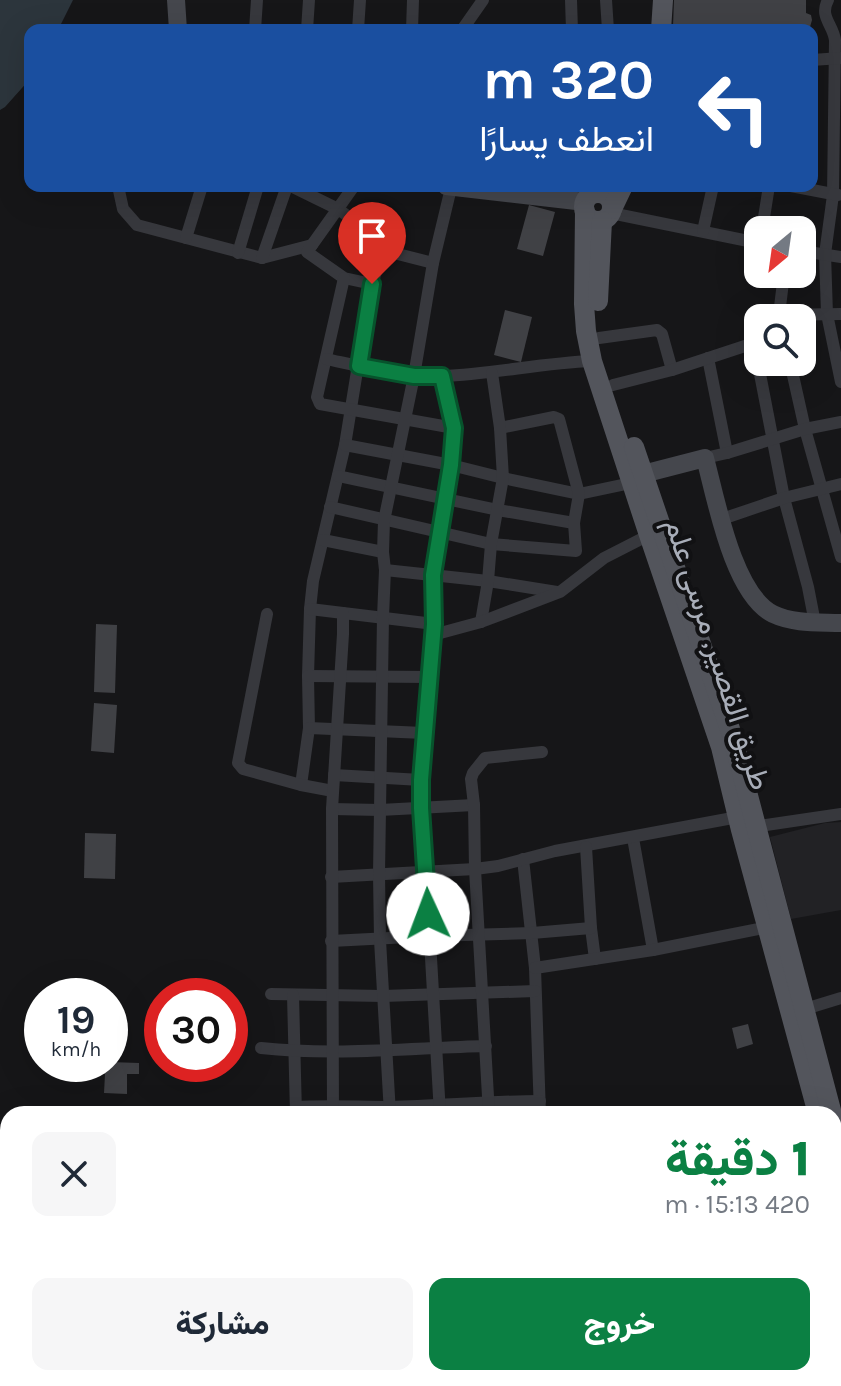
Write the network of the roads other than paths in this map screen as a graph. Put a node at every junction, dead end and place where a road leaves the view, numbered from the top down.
1 (176, 0) edge
2 (257, 0) edge
3 (309, 0) edge
4 (360, 0) edge
5 (413, 0) edge
6 (483, 0) edge
7 (571, 0) edge
8 (606, 0) edge
9 (663, 0) edge
10 (828, 0) edge
11 (178, 24) edge
12 (255, 24) edge
13 (307, 24) edge
14 (358, 24) edge
15 (412, 24) edge
16 (466, 24) edge
17 (572, 24) edge
18 (608, 24) edge
19 (661, 24) edge
20 (838, 58) edge
21 (818, 60) edge
22 (838, 118) edge
23 (119, 192) edge
24 (200, 192) edge
25 (256, 192) edge
26 (287, 192) edge
27 (302, 192) edge
28 (350, 192) edge
29 (448, 192) edge
30 (480, 192) edge
31 (617, 192) edge
32 (712, 192) edge
33 (768, 192) edge
34 (837, 195) edge
35 (338, 209) junction
36 (599, 211) junction
37 (764, 216) edge
38 (703, 231) junction
39 (186, 238) junction
40 (744, 240) edge
41 (312, 245) junction
42 (386, 251) junction
43 (238, 253) junction
44 (816, 253) edge
45 (825, 254) junction
46 (841, 257) edge
47 (262, 258) junction
48 (433, 263) junction
49 (344, 278) junction
50 (372, 284) junction
51 (834, 314) edge
52 (599, 338) junction
53 (708, 358) junction
54 (326, 359) junction
55 (592, 361) junction
56 (359, 366) junction
57 (672, 370) junction
58 (492, 373) junction
59 (414, 376) junction
60 (442, 376) junction
61 (793, 376) edge
62 (841, 382) edge
63 (613, 385) junction
64 (352, 410) junction
65 (405, 418) junction
66 (841, 422) edge
67 (454, 428) junction
68 (500, 428) junction
69 (805, 429) junction
70 (774, 440) junction
71 (345, 445) junction
72 (727, 453) junction
73 (397, 455) junction
74 (705, 458) junction
75 (451, 465) junction
76 (338, 476) junction
77 (503, 478) junction
78 (637, 478) junction
79 (841, 484) edge
80 (390, 488) junction
81 (822, 490) junction
82 (579, 494) junction
83 (784, 498) junction
84 (446, 499) junction
85 (330, 507) junction
86 (498, 510) junction
87 (722, 519) junction
88 (384, 521) junction
89 (574, 523) junction
90 (440, 532) junction
91 (649, 535) junction
92 (839, 537) edge
93 (323, 540) junction
94 (491, 544) junction
95 (576, 551) junction
96 (383, 552) junction
97 (841, 557) edge
98 (385, 570) junction
99 (433, 575) junction
100 (580, 575) junction
101 (488, 581) junction
102 (560, 592) junction
103 (310, 609) junction
104 (343, 613) junction
105 (267, 614) dead end
106 (383, 617) junction
107 (481, 622) junction
108 (815, 623) junction
109 (841, 623) edge
110 (434, 629) junction
111 (308, 676) junction
112 (429, 677) junction
113 (341, 678) junction
114 (383, 678) junction
115 (309, 728) junction
116 (337, 730) junction
117 (382, 732) junction
118 (424, 733) junction
119 (542, 752) dead end
120 (334, 775) junction
121 (380, 777) junction
122 (421, 780) junction
123 (301, 785) junction
124 (333, 791) junction
125 (474, 805) junction
126 (421, 808) junction
127 (332, 809) junction
128 (380, 810) junction
129 (841, 814) edge
130 (746, 824) junction
131 (633, 838) junction
132 (586, 847) junction
133 (523, 859) junction
134 (475, 869) junction
135 (426, 871) junction
136 (379, 874) junction
137 (331, 877) junction
138 (768, 927) junction
139 (591, 928) junction
140 (532, 933) junction
141 (479, 935) junction
142 (429, 936) junction
143 (380, 940) junction
144 (331, 941) junction
145 (653, 950) junction
146 (595, 959) junction
147 (535, 968) junction
148 (535, 991) junction
149 (483, 993) junction
150 (271, 994) dead end
151 (293, 995) junction
152 (432, 995) junction
153 (333, 996) junction
154 (383, 996) junction
155 (841, 998) edge
156 (805, 1009) junction
157 (486, 1046) junction
158 (435, 1047) junction
159 (261, 1048) dead end
160 (387, 1050) junction
161 (295, 1052) junction
162 (333, 1052) junction
163 (296, 1106) edge
164 (333, 1106) edge
165 (390, 1106) edge
166 (439, 1106) edge
167 (489, 1106) edge
168 (540, 1106) edge
169 (816, 1106) edge
170 (830, 1106) edge

1 - 11 street
2 - 12 street
3 - 13 street
4 - 14 street
5 - 15 street
6 - 16 street
7 - 17 street
8 - 18 street
9 - 19 main road
10 - 20 street
20 - 21 street
20 - 22 street
22 - 34 street
23 - 39 street
24 - 39 street
25 - 43 street
26 - 47 street
27 - 35 street
28 - 35 street
29 - 48 street
30 - 36 street
31 - 36 main road, طريق القصير, مرسى علم
32 - 38 street
33 - 37 street
34 - 45 street
35 - 41 street
35 - 42 street
36 - 38 street
36 - 52 main road, طريق القصير, مرسى علم
36 - 55 main road, طريق القصير, مرسى علم
38 - 40 street
39 - 43 street
41 - 47 street
41 - 49 street
42 - 48 street
42 - 50 street
43 - 47 street
44 - 45 street
45 - 46 street
45 - 51 street
48 - 59 street
49 - 50 street
49 - 54 street
50 - 56 street
51 - 62 street
52 - 57 street
52 - 63 main road, طريق القصير, مرسى علم
53 - 57 street
53 - 70 street
53 - 72 street
54 - 56 street
54 - 64 street
55 - 58 street
55 - 78 main road, طريق القصير, مرسى علم
56 - 59 street
56 - 64 street
57 - 63 street
58 - 60 street
58 - 68 street
59 - 60 street
59 - 65 street
60 - 67 street
61 - 69 street
63 - 78 main road, طريق القصير, مرسى علم
64 - 65 street
64 - 71 street
65 - 67 street
65 - 73 street
66 - 69 street
67 - 75 street
68 - 77 street
68 - 82 street
69 - 70 street
69 - 81 street
70 - 72 street
70 - 83 street
71 - 73 street
71 - 76 street
72 - 74 street
73 - 75 street
73 - 80 street
74 - 78 street
74 - 87 street
75 - 77 street
75 - 84 street
76 - 80 street
76 - 85 street
77 - 82 street
77 - 86 street
78 - 82 street
78 - 91 main road, طريق القصير, مرسى علم
78 - 130 main road, طريق القصير, مرسى علم
79 - 81 street
80 - 84 street
80 - 88 street
81 - 83 street
81 - 92 street
82 - 89 street
83 - 87 street
83 - 108 street
84 - 86 street
84 - 90 street
85 - 88 street
85 - 93 street
86 - 89 street
86 - 94 street
87 - 108 street
88 - 90 street
88 - 96 street
89 - 95 street
90 - 94 street
90 - 99 street
91 - 100 street
91 - 130 main road, طريق القصير, مرسى علم
92 - 97 street
93 - 96 street
93 - 103 street
94 - 95 street
94 - 101 street
95 - 100 street
96 - 98 street
98 - 99 street
98 - 106 street
99 - 101 street
99 - 110 street
100 - 102 street
101 - 102 street
101 - 107 street
102 - 107 street
103 - 104 street
103 - 111 street
104 - 106 street
104 - 113 street
105 - 123 street
106 - 110 street
106 - 114 street
107 - 110 street
108 - 109 street
110 - 112 street
111 - 113 street
111 - 115 street
112 - 114 street
112 - 118 street
113 - 114 street
113 - 116 street
114 - 117 street
115 - 116 street
115 - 123 street
116 - 117 street
116 - 120 street
117 - 118 street
117 - 121 street
118 - 122 street
119 - 125 street
120 - 121 street
120 - 124 street
121 - 122 street
121 - 128 street
122 - 126 street
123 - 124 street
124 - 127 street
125 - 126 street
125 - 134 street
126 - 128 street
126 - 135 street
127 - 128 street
127 - 137 street
128 - 136 street
129 - 130 street
130 - 131 street
130 - 138 main road, طريق القصير, مرسى علم
130 - 156 main road, طريق القصير, مرسى علم
131 - 132 street
131 - 145 street
132 - 133 street
132 - 139 street
133 - 134 street
133 - 140 street
134 - 135 street
134 - 141 street
135 - 136 street
135 - 142 street
136 - 137 street
136 - 143 street
137 - 144 street
138 - 145 street
138 - 169 main road, طريق القصير, مرسى علم
139 - 140 street
139 - 146 street
140 - 141 street
140 - 147 street
141 - 142 street
141 - 149 street
142 - 143 street
142 - 152 street
143 - 144 street
143 - 154 street
144 - 153 street
145 - 146 street
146 - 147 street
147 - 148 street
148 - 149 street
148 - 168 street
149 - 152 street
149 - 157 street
150 - 151 street
151 - 153 street
151 - 161 street
152 - 154 street
152 - 158 street
153 - 154 street
153 - 162 street
154 - 160 street
155 - 156 street
156 - 170 main road, طريق القصير, مرسى علم
157 - 158 street
157 - 167 street
158 - 160 street
158 - 166 street
159 - 161 street
160 - 162 street
160 - 165 street
161 - 162 street
161 - 163 street
162 - 164 street

